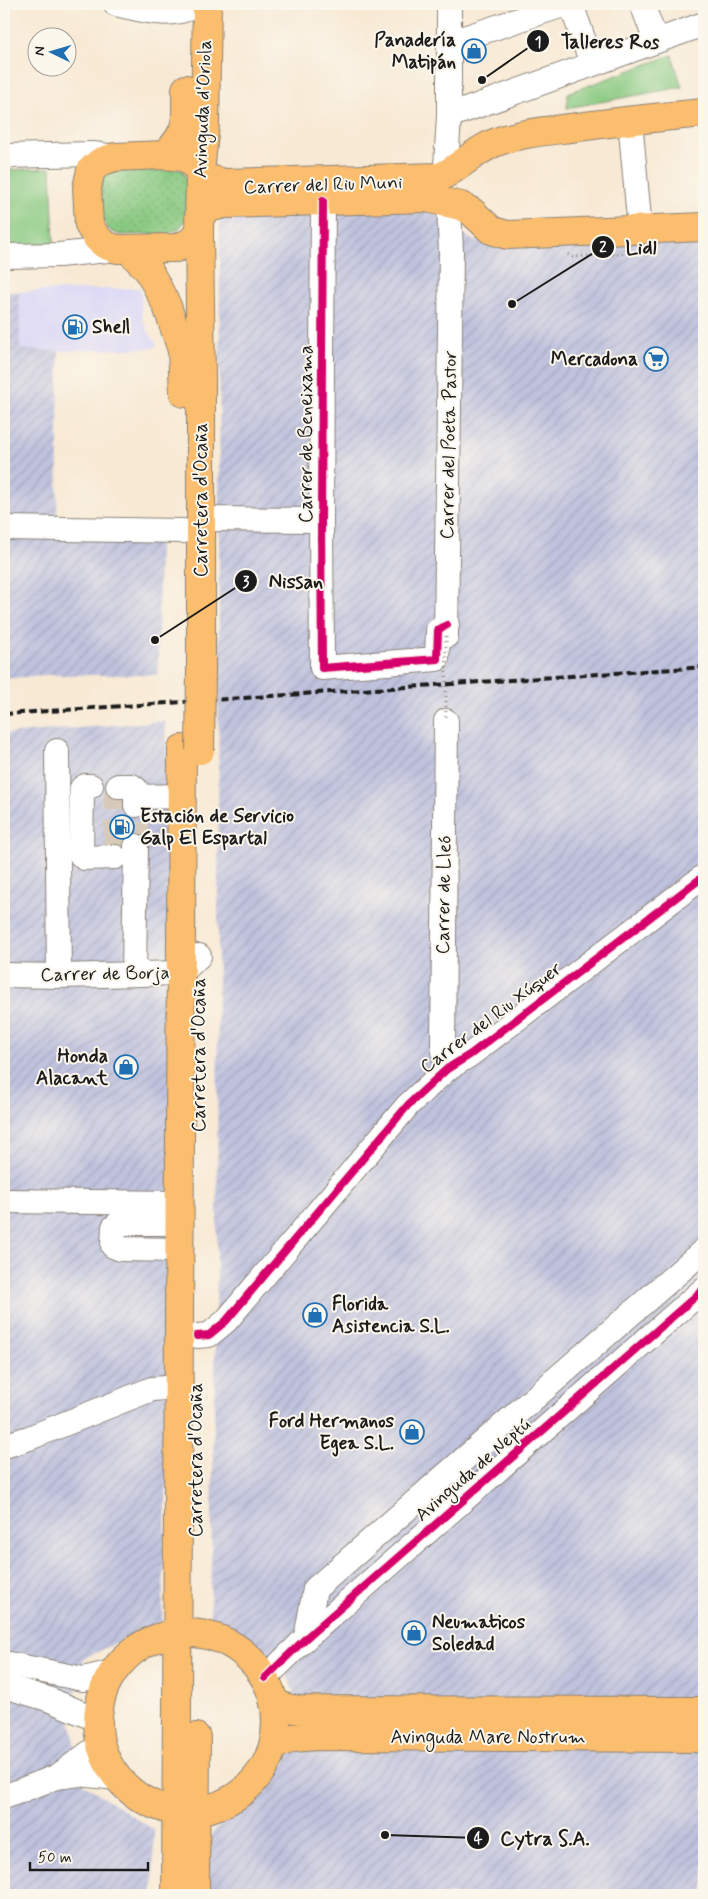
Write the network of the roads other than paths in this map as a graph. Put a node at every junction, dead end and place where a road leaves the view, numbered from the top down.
1 (116, 4) edge
2 (449, 4) edge
3 (566, 4) edge
4 (571, 4) edge
5 (642, 4) edge
6 (199, 5) edge
7 (704, 24) edge
8 (656, 42) junction
9 (449, 43) junction
10 (592, 64) junction
11 (704, 113) edge
12 (449, 116) junction
13 (630, 120) junction
14 (165, 155) junction
15 (4, 156) edge
16 (115, 157) junction
17 (200, 174) junction
18 (447, 174) junction
19 (324, 201) junction
20 (449, 203) junction
21 (200, 224) junction
22 (704, 227) edge
23 (491, 230) junction
24 (644, 241) junction
25 (123, 249) junction
26 (451, 253) junction
27 (4, 256) edge
28 (321, 520) junction
29 (192, 525) junction
30 (4, 528) edge
31 (322, 668) joint
32 (446, 721) road end
33 (191, 750) junction
34 (57, 751) dead end
35 (91, 786) dead end
36 (130, 796) tunnel mouth
37 (182, 796) junction
38 (704, 876) edge
39 (190, 965) junction
40 (134, 974) junction
41 (4, 975) edge
42 (59, 976) junction
43 (447, 1068) junction
44 (4, 1201) edge
45 (179, 1225) junction
46 (704, 1250) edge
47 (704, 1289) edge
48 (197, 1336) junction
49 (178, 1387) junction
50 (4, 1446) edge
51 (187, 1635) junction
52 (306, 1638) junction
53 (4, 1663) edge
54 (113, 1672) junction
55 (265, 1678) junction
56 (4, 1686) edge
57 (274, 1703) junction
58 (704, 1711) edge
59 (99, 1733) junction
60 (704, 1738) edge
61 (274, 1746) junction
62 (56, 1777) junction
63 (117, 1778) junction
64 (4, 1797) edge
65 (186, 1808) junction
66 (186, 1849) junction
67 (176, 1895) edge
68 (195, 1895) edge

1 - 6 street
2 - 9 street
3 - 9 street
4 - 10 street
5 - 8 street
6 - 14 main road, Avinguda d'Oriola
6 - 17 main road, Avinguda d'Oriola
7 - 8 street
8 - 10 street
9 - 12 street
10 - 12 street
11 - 13 main road
12 - 18 street
13 - 18 main road
13 - 24 street
14 - 16 main road
14 - 17 main road
15 - 16 street
16 - 25 main road
17 - 18 main road, Carrer del Riu Muni
17 - 21 main road, Avinguda d'Oriola
18 - 20 main road
19 - 20 main road, Carrer del Riu Muni
19 - 21 main road, Carrer del Riu Muni
19 - 28 street, Carrer de Beneixama
20 - 23 main road, Carrer del Riu Muni
20 - 26 street, Carrer del Poeta Pastor
21 - 25 main road
21 - 29 main road, Carretera d'Ocaña
22 - 24 main road
23 - 24 main road
23 - 26 street, Carrer del Poeta Pastor
25 - 27 street
25 - 29 main road, Carretera d'Ocaña
26 - 31 street, Carrer del Poeta Pastor
28 - 29 street
28 - 31 street, Carrer de Beneixama
29 - 30 street
29 - 33 main road, Carretera d'Ocaña, bridge
32 - 43 street, Carrer de Lleó
33 - 37 main road, Carretera d'Ocaña
33 - 39 main road, Carretera d'Ocaña
34 - 42 street
35 - 40 street
36 - 37 street
37 - 39 main road, Carretera d'Ocaña
38 - 43 street, Carrer del Riu Xúquer
39 - 40 street, Carrer de Borja
39 - 45 main road, Carretera d'Ocaña
39 - 48 main road, Carretera d'Ocaña
40 - 42 street, Carrer de Borja
41 - 42 street, Carrer de Borja
43 - 48 street, Carrer del Riu Xúquer
44 - 45 street
45 - 45 street
45 - 49 main road, Carretera d'Ocaña
46 - 52 street, Avinguda de Neptú
47 - 52 street, Avinguda de Neptú
48 - 51 main road, Carretera d'Ocaña
49 - 50 street
49 - 51 main road, Carretera d'Ocaña
51 - 54 main road
51 - 55 main road
51 - 65 main road, Carretera d'Ocaña
52 - 55 street, Avinguda de Neptú
53 - 54 street
54 - 59 main road
55 - 57 main road
56 - 59 street
57 - 58 main road, Avinguda Mare Nostrum
57 - 61 main road
59 - 62 street
59 - 63 main road
60 - 61 main road, Avinguda Mare Nostrum
61 - 65 main road
62 - 63 street
62 - 64 street
63 - 65 main road
65 - 66 main road, Carretera d'Ocaña
66 - 67 main road, Carretera d'Ocaña
66 - 68 main road, Carretera d'Ocaña

